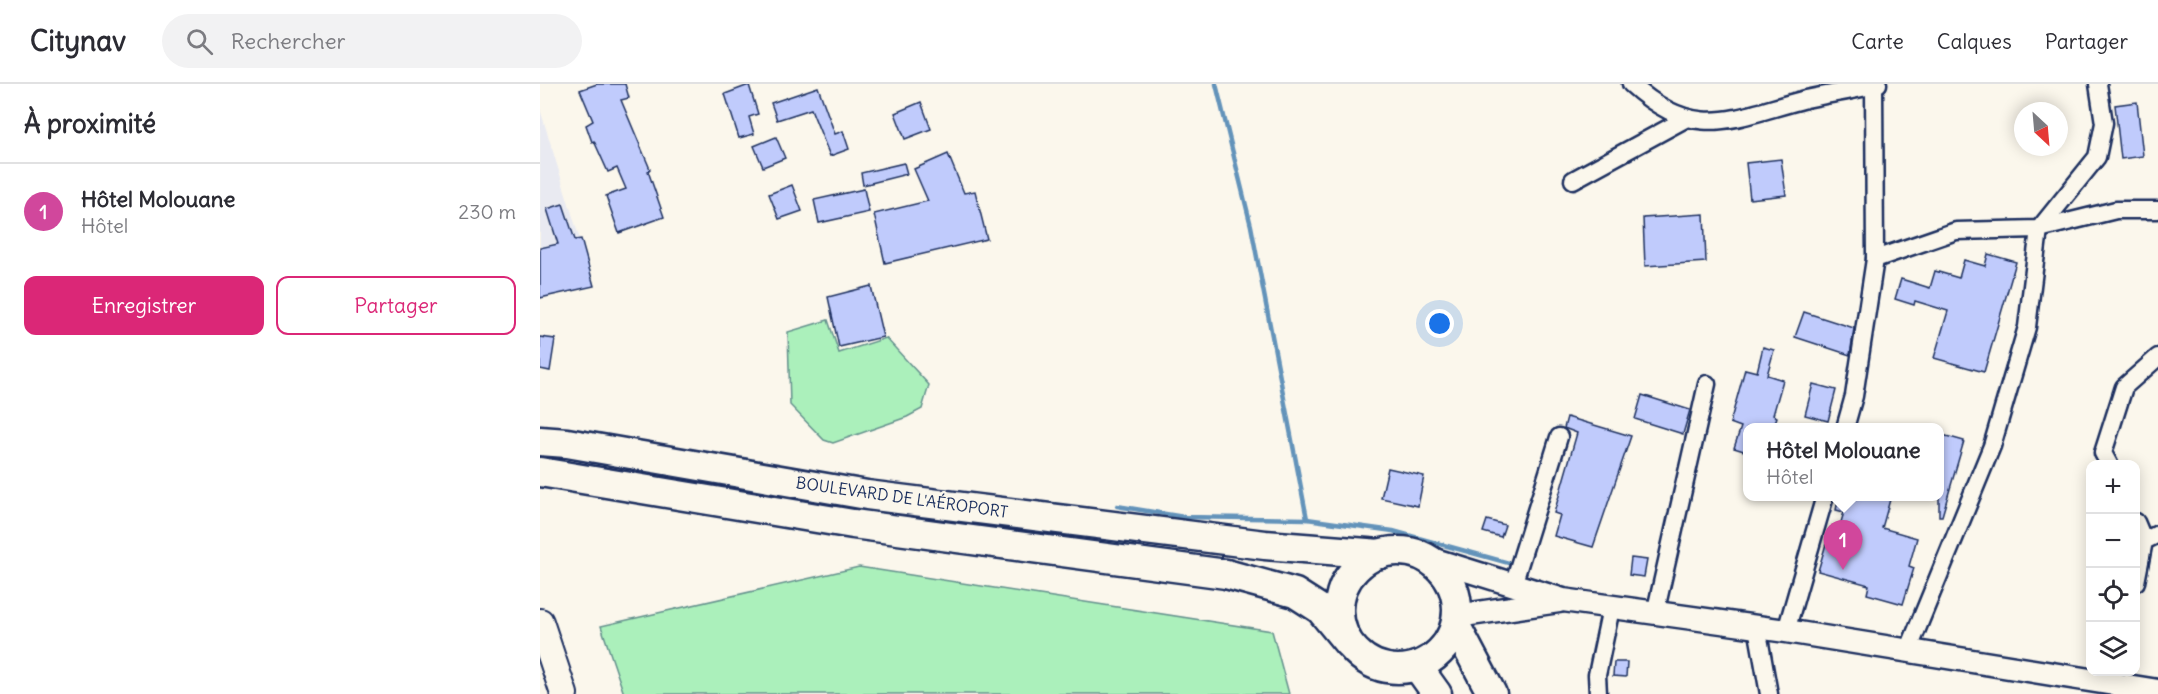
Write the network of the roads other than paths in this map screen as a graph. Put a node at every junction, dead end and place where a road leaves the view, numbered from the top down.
1 (1631, 84) edge
2 (2098, 84) edge
3 (1876, 85) edge
4 (1841, 89) edge
5 (1687, 118) junction
6 (1573, 180) dead end
7 (2158, 210) edge
8 (2039, 229) junction
9 (1875, 259) junction
10 (2158, 357) edge
11 (1707, 384) dead end
12 (1846, 423) edge
13 (540, 430) edge
14 (1559, 437) dead end
15 (554, 442) edge
16 (2106, 460) edge
17 (540, 472) edge
18 (572, 476) junction
19 (540, 490) edge
20 (1824, 501) edge
21 (2140, 526) edge
22 (2151, 537) edge
23 (1380, 554) junction
24 (1428, 558) junction
25 (2140, 570) edge
26 (1513, 585) junction
27 (1563, 600) junction
28 (1611, 608) junction
29 (1655, 614) junction
30 (1456, 621) junction
31 (540, 622) edge
32 (1757, 627) junction
33 (1786, 631) junction
34 (1348, 643) junction
35 (1908, 651) junction
36 (1417, 666) junction
37 (2115, 678) edge
38 (2158, 691) edge
39 (564, 694) edge
40 (1437, 694) edge
41 (1492, 694) edge
42 (1598, 694) edge
43 (1769, 694) edge

1 - 5 street
2 - 8 street
3 - 4 street
3 - 9 street
4 - 5 street
5 - 6 street
7 - 8 street
8 - 9 street
8 - 35 street
9 - 12 street
10 - 16 street
11 - 29 street
13 - 15 highway, BOULEVARD DE L'AÉROPORT
14 - 26 street
15 - 23 highway, BOULEVARD DE L'AÉROPORT
17 - 18 highway, BOULEVARD DE L'AÉROPORT
18 - 19 highway
18 - 34 highway, BOULEVARD DE L'AÉROPORT
20 - 33 street
21 - 22 street
22 - 25 street
23 - 24 highway
23 - 34 highway
24 - 26 street
24 - 30 highway
26 - 27 street
27 - 28 street
27 - 30 street
28 - 29 street
28 - 42 street
29 - 32 street
30 - 36 highway
30 - 41 highway
31 - 39 main road
32 - 33 street
32 - 43 street
33 - 35 street
34 - 36 highway
35 - 37 street
36 - 40 highway
37 - 38 street

